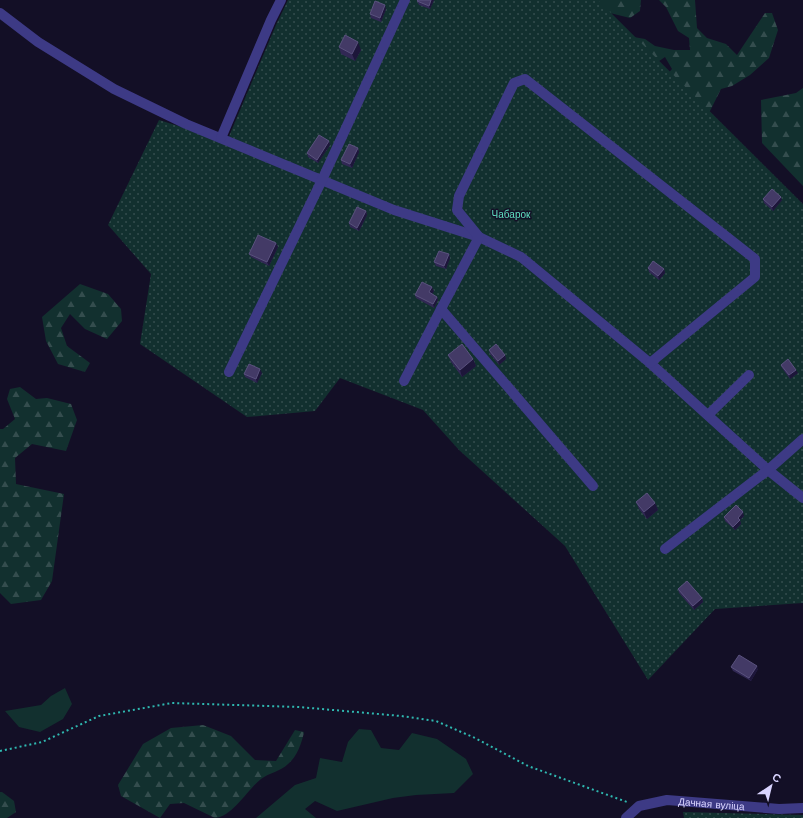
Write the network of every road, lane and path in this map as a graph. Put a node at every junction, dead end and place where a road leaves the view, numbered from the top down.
1 (281, 0) edge
2 (405, 0) edge
3 (0, 13) edge
4 (220, 138) junction
5 (322, 180) junction
6 (479, 237) junction
7 (441, 309) junction
8 (650, 362) junction
9 (229, 372) dead end
10 (749, 375) dead end
11 (404, 381) dead end
12 (708, 415) junction
13 (803, 439) edge
14 (768, 470) junction
15 (593, 486) dead end
16 (803, 498) edge
17 (665, 549) dead end
18 (0, 752) edge
19 (639, 806) junction
20 (803, 808) edge
21 (778, 814) edge
22 (626, 818) edge

1 - 4 street
2 - 5 street
3 - 4 street
4 - 5 street
5 - 6 street
5 - 9 street
6 - 7 street
6 - 8 street
6 - 8 street
7 - 11 street
7 - 15 street
8 - 12 street
10 - 12 street
12 - 14 street
13 - 14 street
14 - 16 street
14 - 17 street
18 - 19 path
19 - 21 street, Дачная вуліца
19 - 22 street
20 - 21 street, Дачная вуліца

